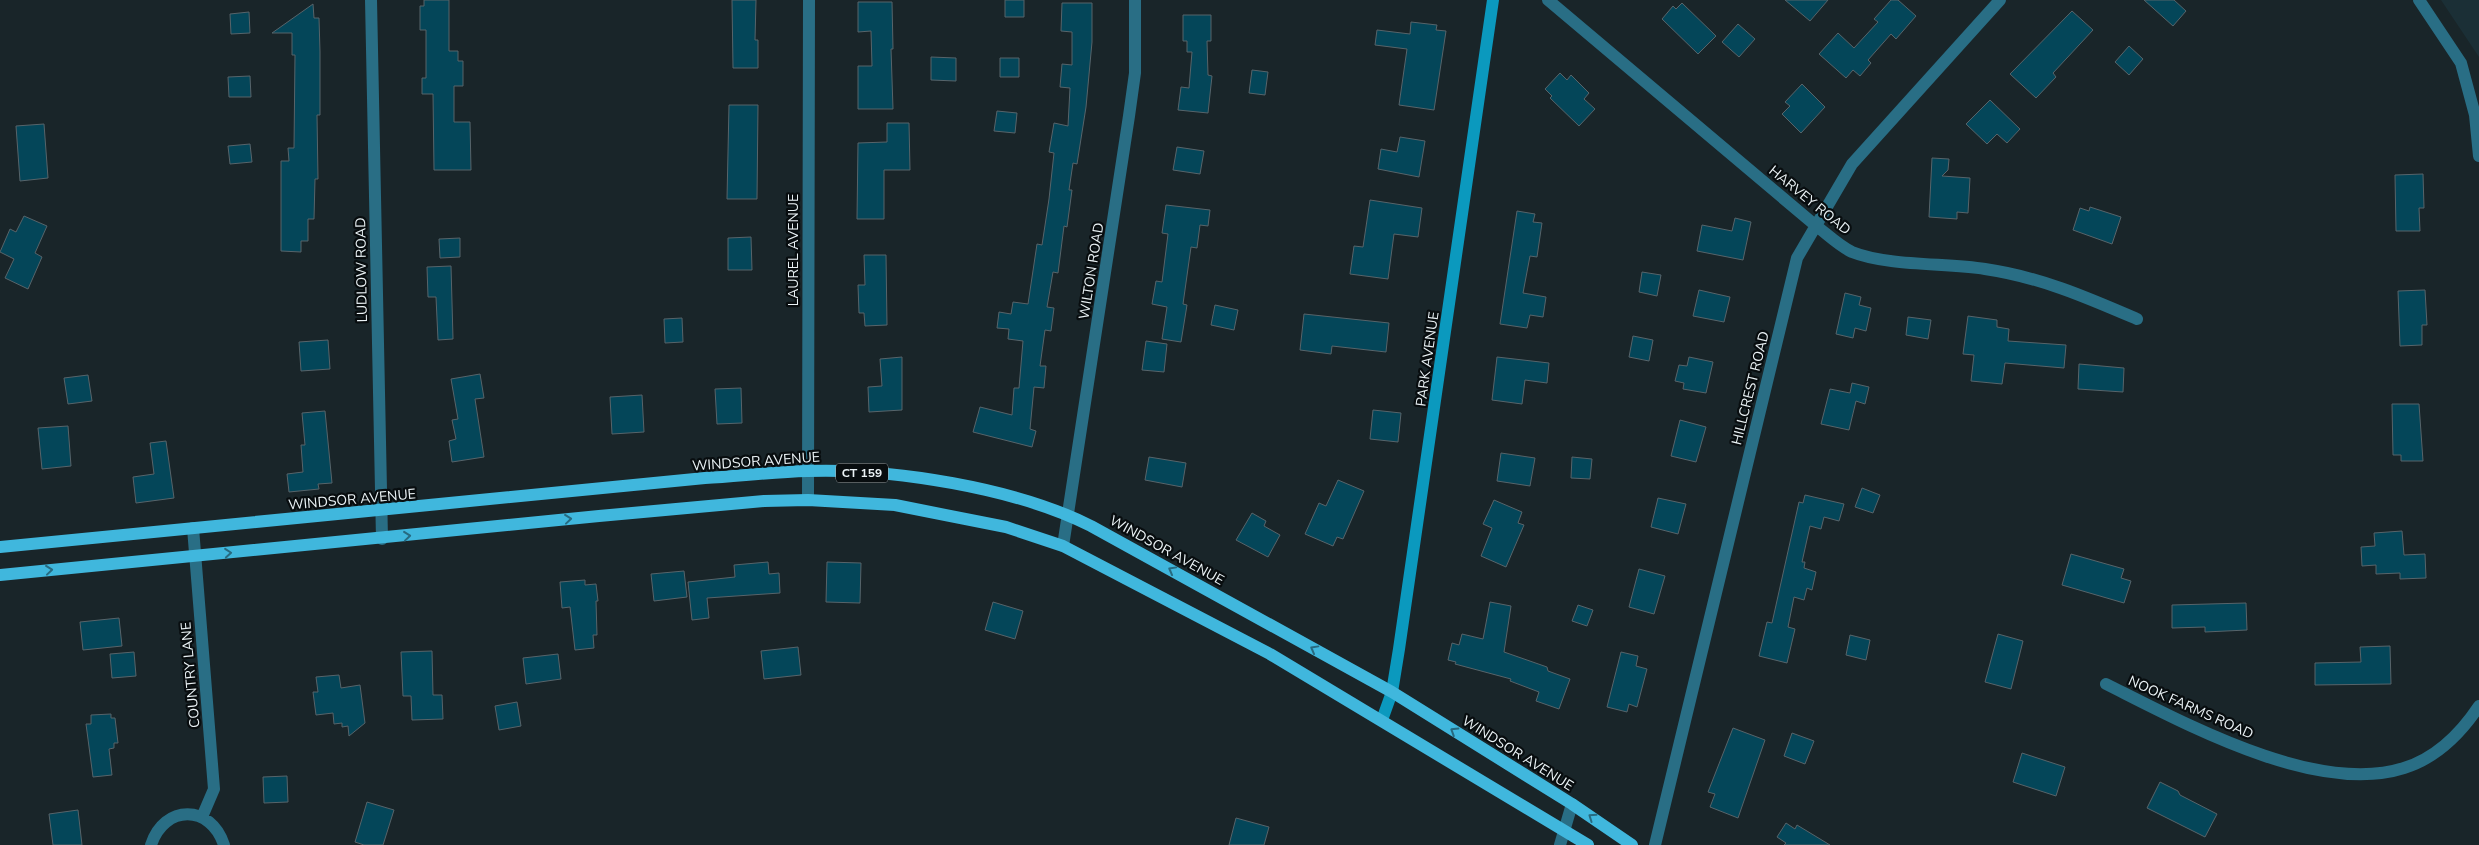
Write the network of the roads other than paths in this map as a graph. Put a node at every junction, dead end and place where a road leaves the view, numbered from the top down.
1 (370, 0) edge
2 (809, 0) edge
3 (1135, 0) edge
4 (1493, 0) edge
5 (1548, 0) edge
6 (2000, 0) edge
7 (2419, 0) edge
8 (2479, 156) edge
9 (1815, 224) junction
10 (2137, 319) dead end
11 (808, 470) junction
12 (808, 500) junction
13 (381, 512) junction
14 (1068, 514) junction
15 (193, 528) junction
16 (382, 539) junction
17 (1063, 546) junction
18 (0, 547) edge
19 (195, 556) junction
20 (0, 575) edge
21 (2106, 684) dead end
22 (1392, 692) junction
23 (2479, 706) edge
24 (1382, 720) junction
25 (1572, 804) junction
26 (202, 817) junction
27 (1564, 830) junction
28 (151, 845) edge
29 (224, 845) edge
30 (1560, 845) edge
31 (1588, 845) edge
32 (1632, 845) edge
33 (1655, 845) edge

1 - 13 street, LUDLOW ROAD
2 - 11 street, LAUREL AVENUE
3 - 14 street, WILTON ROAD
4 - 22 main road, PARK AVENUE
5 - 9 street, HARVEY ROAD
6 - 9 street, HILLCREST ROAD
7 - 8 street
9 - 10 street, HARVEY ROAD
9 - 33 street, HILLCREST ROAD
11 - 12 street, LAUREL AVENUE
11 - 13 main road, WINDSOR AVENUE / CT 159
11 - 14 main road, WINDSOR AVENUE / CT 159
16 -> 12 main road, CT 159
12 - 17 main road, CT 159
13 - 15 main road, WINDSOR AVENUE / CT 159
13 - 16 street, LUDLOW ROAD
14 - 17 street, WILTON ROAD
22 -> 14 main road, WINDSOR AVENUE / CT 159
15 - 18 main road, WINDSOR AVENUE / CT 159
15 - 19 street, COUNTRY LANE
19 -> 16 main road, CT 159
17 - 24 main road, CT 159
20 -> 19 main road, CT 159
19 - 26 street, COUNTRY LANE
21 - 23 street, NOOK FARMS ROAD
22 - 24 main road, PARK AVENUE
25 -> 22 main road, WINDSOR AVENUE / CT 159
24 - 27 main road, CT 159
25 - 27 street
32 -> 25 main road, WINDSOR AVENUE / CT 159
26 - 28 street
26 - 29 street
27 - 30 street
27 - 31 main road, CT 159

